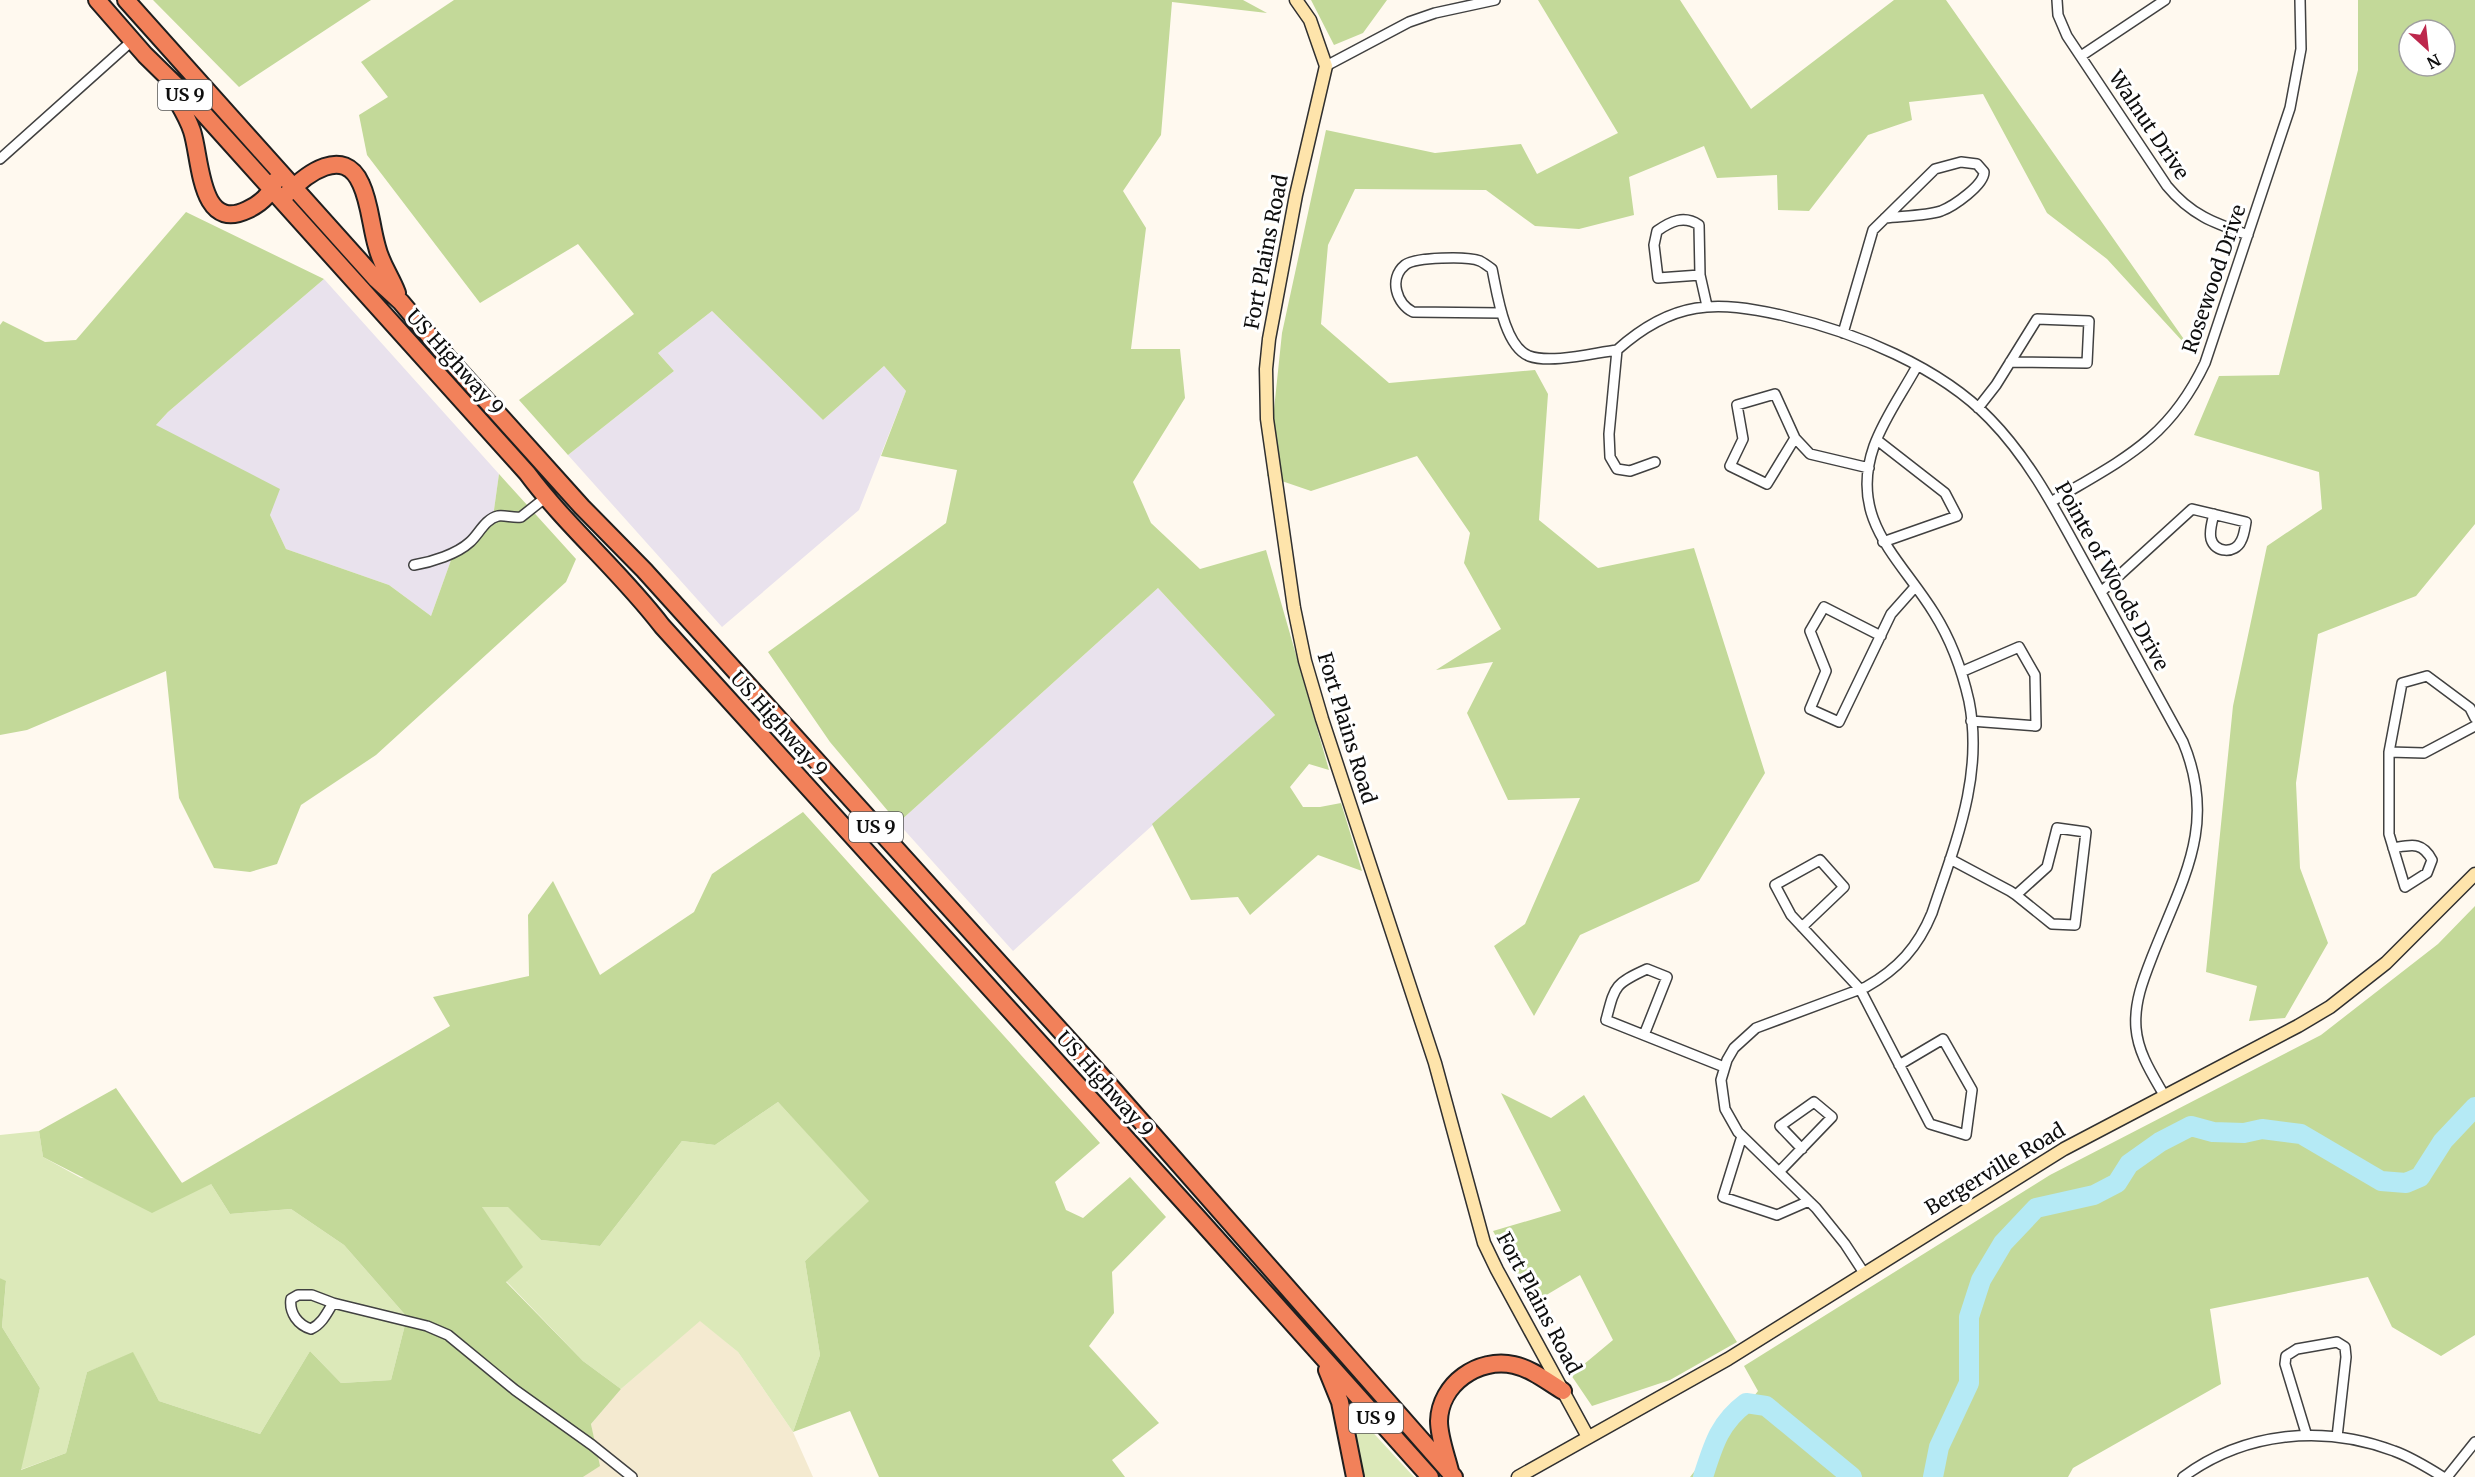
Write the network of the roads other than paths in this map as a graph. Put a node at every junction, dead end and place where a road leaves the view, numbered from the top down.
1 (98, 0) edge
2 (126, 0) edge
3 (1296, 0) edge
4 (1495, 0) edge
5 (2057, 0) edge
6 (2165, 0) edge
7 (2300, 0) edge
8 (133, 40) junction
9 (2081, 56) junction
10 (1326, 66) junction
11 (161, 72) junction
12 (0, 159) edge
13 (274, 166) junction
14 (293, 187) junction
15 (276, 196) junction
16 (1885, 218) junction
17 (2248, 235) junction
18 (1700, 275) junction
19 (401, 302) junction
20 (1707, 306) junction
21 (1501, 313) junction
22 (1843, 333) junction
23 (1617, 350) junction
24 (2010, 362) junction
25 (1917, 366) junction
26 (1978, 408) junction
27 (1795, 438) junction
28 (1877, 440) junction
29 (1654, 462) dead end
30 (1869, 468) junction
31 (545, 498) junction
32 (2051, 502) junction
33 (2214, 514) junction
34 (1883, 542) junction
35 (414, 565) dead end
36 (1915, 587) junction
37 (2101, 592) junction
38 (1881, 636) junction
39 (1961, 672) junction
40 (2475, 718) edge
41 (1971, 721) junction
42 (2475, 726) edge
43 (2389, 752) junction
44 (2393, 848) junction
45 (1950, 859) junction
46 (2475, 874) edge
47 (2016, 895) junction
48 (1802, 927) junction
49 (1860, 989) junction
50 (1644, 1035) junction
51 (1899, 1065) junction
52 (1724, 1067) junction
53 (2164, 1095) junction
54 (1742, 1136) junction
55 (1802, 1149) junction
56 (1779, 1172) junction
57 (1809, 1201) junction
58 (1864, 1273) junction
59 (333, 1303) junction
60 (1322, 1358) junction
61 (1563, 1391) junction
62 (2306, 1433) junction
63 (1588, 1437) junction
64 (2337, 1437) junction
65 (2475, 1442) edge
66 (1452, 1476) edge
67 (632, 1477) edge
68 (1355, 1477) edge
69 (1430, 1477) edge
70 (1518, 1477) edge
71 (2183, 1477) edge
72 (2445, 1477) edge

1 - 8 highway, US Highway 9 / US 9
2 - 13 highway, US Highway 9 / US 9
3 - 10 street
4 - 10 street
5 - 9 street, Walnut Drive
6 - 9 street
7 - 17 street, Rosewood Drive
8 - 11 highway, US Highway 9 / US 9
8 - 12 street
9 - 17 street, Walnut Drive
10 - 61 street, Fort Plains Road
11 - 15 highway, US Highway 9 / US 9
11 - 15 highway
13 - 14 highway, US Highway 9 / US 9
13 - 15 highway
14 - 15 highway
14 - 19 highway, US Highway 9 / US 9
14 - 19 highway
15 - 31 highway, US Highway 9 / US 9
16 - 16 street
16 - 22 street
17 - 32 street, Rosewood Drive
18 - 18 street
18 - 20 street
19 - 66 highway, US Highway 9 / US 9
20 - 22 street, Pointe of Woods Drive
20 - 23 street, Pointe of Woods Drive
21 - 21 street
21 - 23 street
22 - 25 street, Pointe of Woods Drive
23 - 29 street
24 - 24 street
24 - 26 street
25 - 26 street, Pointe of Woods Drive
25 - 28 street
26 - 32 street, Pointe of Woods Drive
27 - 27 street
27 - 30 street
28 - 30 street
28 - 34 street
30 - 34 street
31 - 35 street
31 - 60 highway, US Highway 9 / US 9
32 - 37 street, Pointe of Woods Drive
33 - 33 street
33 - 37 street
34 - 36 street
36 - 38 street
36 - 39 street
37 - 53 street, Pointe of Woods Drive
38 - 38 street
39 - 41 street
39 - 41 street
40 - 43 street
41 - 45 street
42 - 43 street
43 - 44 street
44 - 44 street
45 - 47 street
45 - 49 street
46 - 53 street, Bergerville Road
47 - 47 street
48 - 48 street
48 - 49 street
49 - 51 street
49 - 52 street
50 - 50 street
50 - 52 street
51 - 51 street
52 - 54 street
53 - 58 street, Bergerville Road
54 - 56 street
54 - 57 street
55 - 55 street
55 - 56 street
56 - 57 street
57 - 58 street
58 - 63 street, Bergerville Road
59 - 59 street
59 - 67 street
60 - 68 highway
60 - 69 highway, US Highway 9 / US 9
61 - 63 street, Fort Plains Road
61 - 66 highway
62 - 64 street
62 - 64 street
62 - 71 street
63 - 70 street, Bergerville Road
64 - 72 street
65 - 72 street

